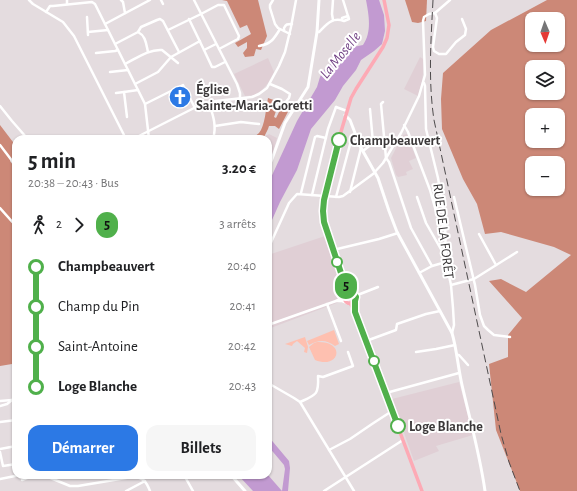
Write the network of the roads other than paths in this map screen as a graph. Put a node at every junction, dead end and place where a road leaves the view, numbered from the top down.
1 (29, 0) edge
2 (67, 0) edge
3 (122, 0) edge
4 (149, 0) edge
5 (161, 0) edge
6 (194, 0) edge
7 (273, 0) edge
8 (296, 0) edge
9 (319, 0) edge
10 (333, 0) edge
11 (343, 0) edge
12 (384, 0) edge
13 (450, 0) edge
14 (67, 4) junction
15 (163, 4) dead end
16 (46, 12) junction
17 (125, 13) junction
18 (435, 13) junction
19 (201, 14) junction
20 (87, 18) dead end
21 (462, 19) dead end
22 (189, 20) junction
23 (333, 20) junction
24 (105, 24) junction
25 (292, 24) junction
26 (280, 29) junction
27 (108, 30) junction
28 (168, 30) junction
29 (138, 32) junction
30 (284, 32) junction
31 (316, 32) junction
32 (290, 34) junction
33 (200, 41) junction
34 (115, 44) junction
35 (216, 44) junction
36 (259, 46) dead end
37 (219, 49) junction
38 (118, 50) junction
39 (204, 50) junction
40 (148, 52) junction
41 (179, 52) junction
42 (96, 53) dead end
43 (171, 57) junction
44 (225, 62) junction
45 (178, 63) dead end
46 (125, 64) junction
47 (128, 70) junction
48 (110, 72) dead end
49 (423, 82) junction
50 (135, 84) junction
51 (270, 84) junction
52 (138, 90) junction
53 (124, 92) junction
54 (116, 93) dead end
55 (240, 98) junction
56 (209, 102) junction
57 (383, 102) dead end
58 (285, 103) dead end
59 (145, 104) junction
60 (0, 106) edge
61 (195, 108) junction
62 (370, 109) dead end
63 (346, 113) junction
64 (127, 116) dead end
65 (259, 124) dead end
66 (404, 125) junction
67 (215, 126) junction
68 (148, 131) junction
69 (123, 134) edge
70 (356, 134) junction
71 (24, 135) edge
72 (142, 135) edge
73 (149, 135) edge
74 (214, 135) edge
75 (326, 138) junction
76 (0, 145) edge
77 (362, 149) junction
78 (386, 158) junction
79 (272, 159) edge
80 (12, 161) edge
81 (375, 172) junction
82 (350, 192) junction
83 (301, 194) junction
84 (312, 195) junction
85 (325, 196) junction
86 (336, 197) junction
87 (417, 197) dead end
88 (454, 197) dead end
89 (0, 208) edge
90 (12, 222) edge
91 (444, 229) junction
92 (398, 233) junction
93 (479, 234) dead end
94 (272, 240) edge
95 (333, 250) junction
96 (516, 252) dead end
97 (446, 258) junction
98 (446, 262) junction
99 (496, 265) junction
100 (432, 266) junction
101 (419, 272) junction
102 (474, 279) junction
103 (345, 285) junction
104 (451, 285) junction
105 (378, 287) dead end
106 (351, 292) junction
107 (345, 295) junction
108 (355, 296) junction
109 (336, 301) junction
110 (355, 301) junction
111 (348, 303) junction
112 (327, 304) junction
113 (440, 311) junction
114 (355, 312) junction
115 (272, 324) edge
116 (452, 333) junction
117 (510, 337) dead end
118 (340, 341) dead end
119 (366, 341) junction
120 (455, 344) junction
121 (348, 352) dead end
122 (416, 352) dead end
123 (456, 354) junction
124 (468, 365) dead end
125 (459, 373) junction
126 (272, 385) edge
127 (386, 393) junction
128 (12, 400) joint
129 (0, 401) edge
130 (300, 402) junction
131 (0, 406) edge
132 (392, 411) junction
133 (12, 420) edge
134 (0, 422) edge
135 (403, 440) junction
136 (12, 447) edge
137 (0, 449) edge
138 (329, 450) junction
139 (0, 452) edge
140 (12, 465) edge
141 (12, 477) edge
142 (345, 477) junction
143 (0, 479) edge
144 (53, 479) edge
145 (120, 479) edge
146 (142, 479) edge
147 (186, 479) edge
148 (234, 479) edge
149 (145, 481) junction
150 (126, 491) edge
151 (150, 491) edge
152 (193, 491) edge
153 (245, 491) edge
154 (324, 491) edge
155 (354, 491) edge
156 (422, 491) edge
157 (485, 491) edge

1 - 16 street
2 - 14 street
3 - 17 street
4 - 17 street
5 - 15 street
6 - 19 street
7 - 26 street
8 - 25 street
9 - 31 street
10 - 23 street
11 - 23 street
12 - 63 main road
13 - 18 street
14 - 16 street
14 - 24 street
16 - 69 street
17 - 24 street
18 - 21 street
18 - 49 street
19 - 22 street
19 - 35 street
19 - 37 street
20 - 27 street
22 - 28 street
22 - 33 street
23 - 31 street
24 - 27 street
25 - 30 street
25 - 32 street
26 - 30 street
26 - 36 street
27 - 34 street
28 - 29 street
28 - 41 street
29 - 34 street
29 - 40 street
30 - 32 street
31 - 79 street
32 - 51 street
33 - 39 street
33 - 41 street
34 - 38 street
35 - 37 street
35 - 39 street
37 - 44 street
38 - 42 street
38 - 46 street
39 - 44 street
40 - 43 street
40 - 46 street
41 - 43 street
43 - 45 street
43 - 50 street
44 - 55 street
46 - 47 street
47 - 48 street
47 - 50 street
49 - 66 street
49 - 91 street, RUE DE LA FORÊT
50 - 52 street
51 - 55 street
51 - 58 street
52 - 53 street
52 - 59 street
53 - 54 street
53 - 64 street
55 - 56 street
56 - 61 street
56 - 67 street
57 - 78 street
59 - 61 street
59 - 68 street
60 - 71 street
61 - 68 street
62 - 77 street
63 - 70 street
63 - 75 street
63 - 85 main road
65 - 67 street
66 - 78 street
66 - 91 street
67 - 74 street
68 - 72 street
68 - 73 street
70 - 77 street
70 - 86 street
75 - 83 street
75 - 84 street
76 - 80 street
77 - 81 street
77 - 82 street
78 - 81 street
78 - 100 street
81 - 82 street
81 - 92 street
82 - 86 street
83 - 84 street
83 - 94 street
84 - 85 street
85 - 86 street
85 - 95 main road
87 - 97 street
88 - 102 street
89 - 90 street
91 - 97 street, RUE DE LA FORÊT
92 - 95 street
92 - 101 street
93 - 99 street
95 - 103 main road
96 - 99 street
97 - 98 street, RUE DE LA FORÊT
98 - 100 street
98 - 104 street, RUE DE LA FORÊT
99 - 102 street
100 - 101 street
101 - 113 street
102 - 104 street
102 - 117 street
103 - 106 main road
103 - 107 main road
104 - 116 street, RUE DE LA FORÊT
105 - 108 street
106 - 107 main road
106 - 108 main road
107 - 109 street
107 - 111 main road
108 - 110 main road
109 - 111 street
109 - 112 street
110 - 111 main road
110 - 114 main road
111 - 114 main road
112 - 115 street
112 - 118 street
113 - 116 street
113 - 119 street
114 - 119 main road
116 - 120 street
119 - 127 main road
120 - 122 street
120 - 123 street
121 - 130 street
123 - 124 street
123 - 125 street
125 - 127 street
125 - 157 street
126 - 130 street
127 - 132 main road
128 - 129 street
128 - 131 street
130 - 138 street
132 - 135 main road
132 - 138 street
133 - 134 street
135 - 142 street
135 - 156 main road
136 - 137 street
138 - 142 street
139 - 140 street
141 - 143 street
142 - 154 street
142 - 155 street
144 - 145 street
146 - 149 street
147 - 152 street
148 - 153 street
149 - 150 street
149 - 151 street

